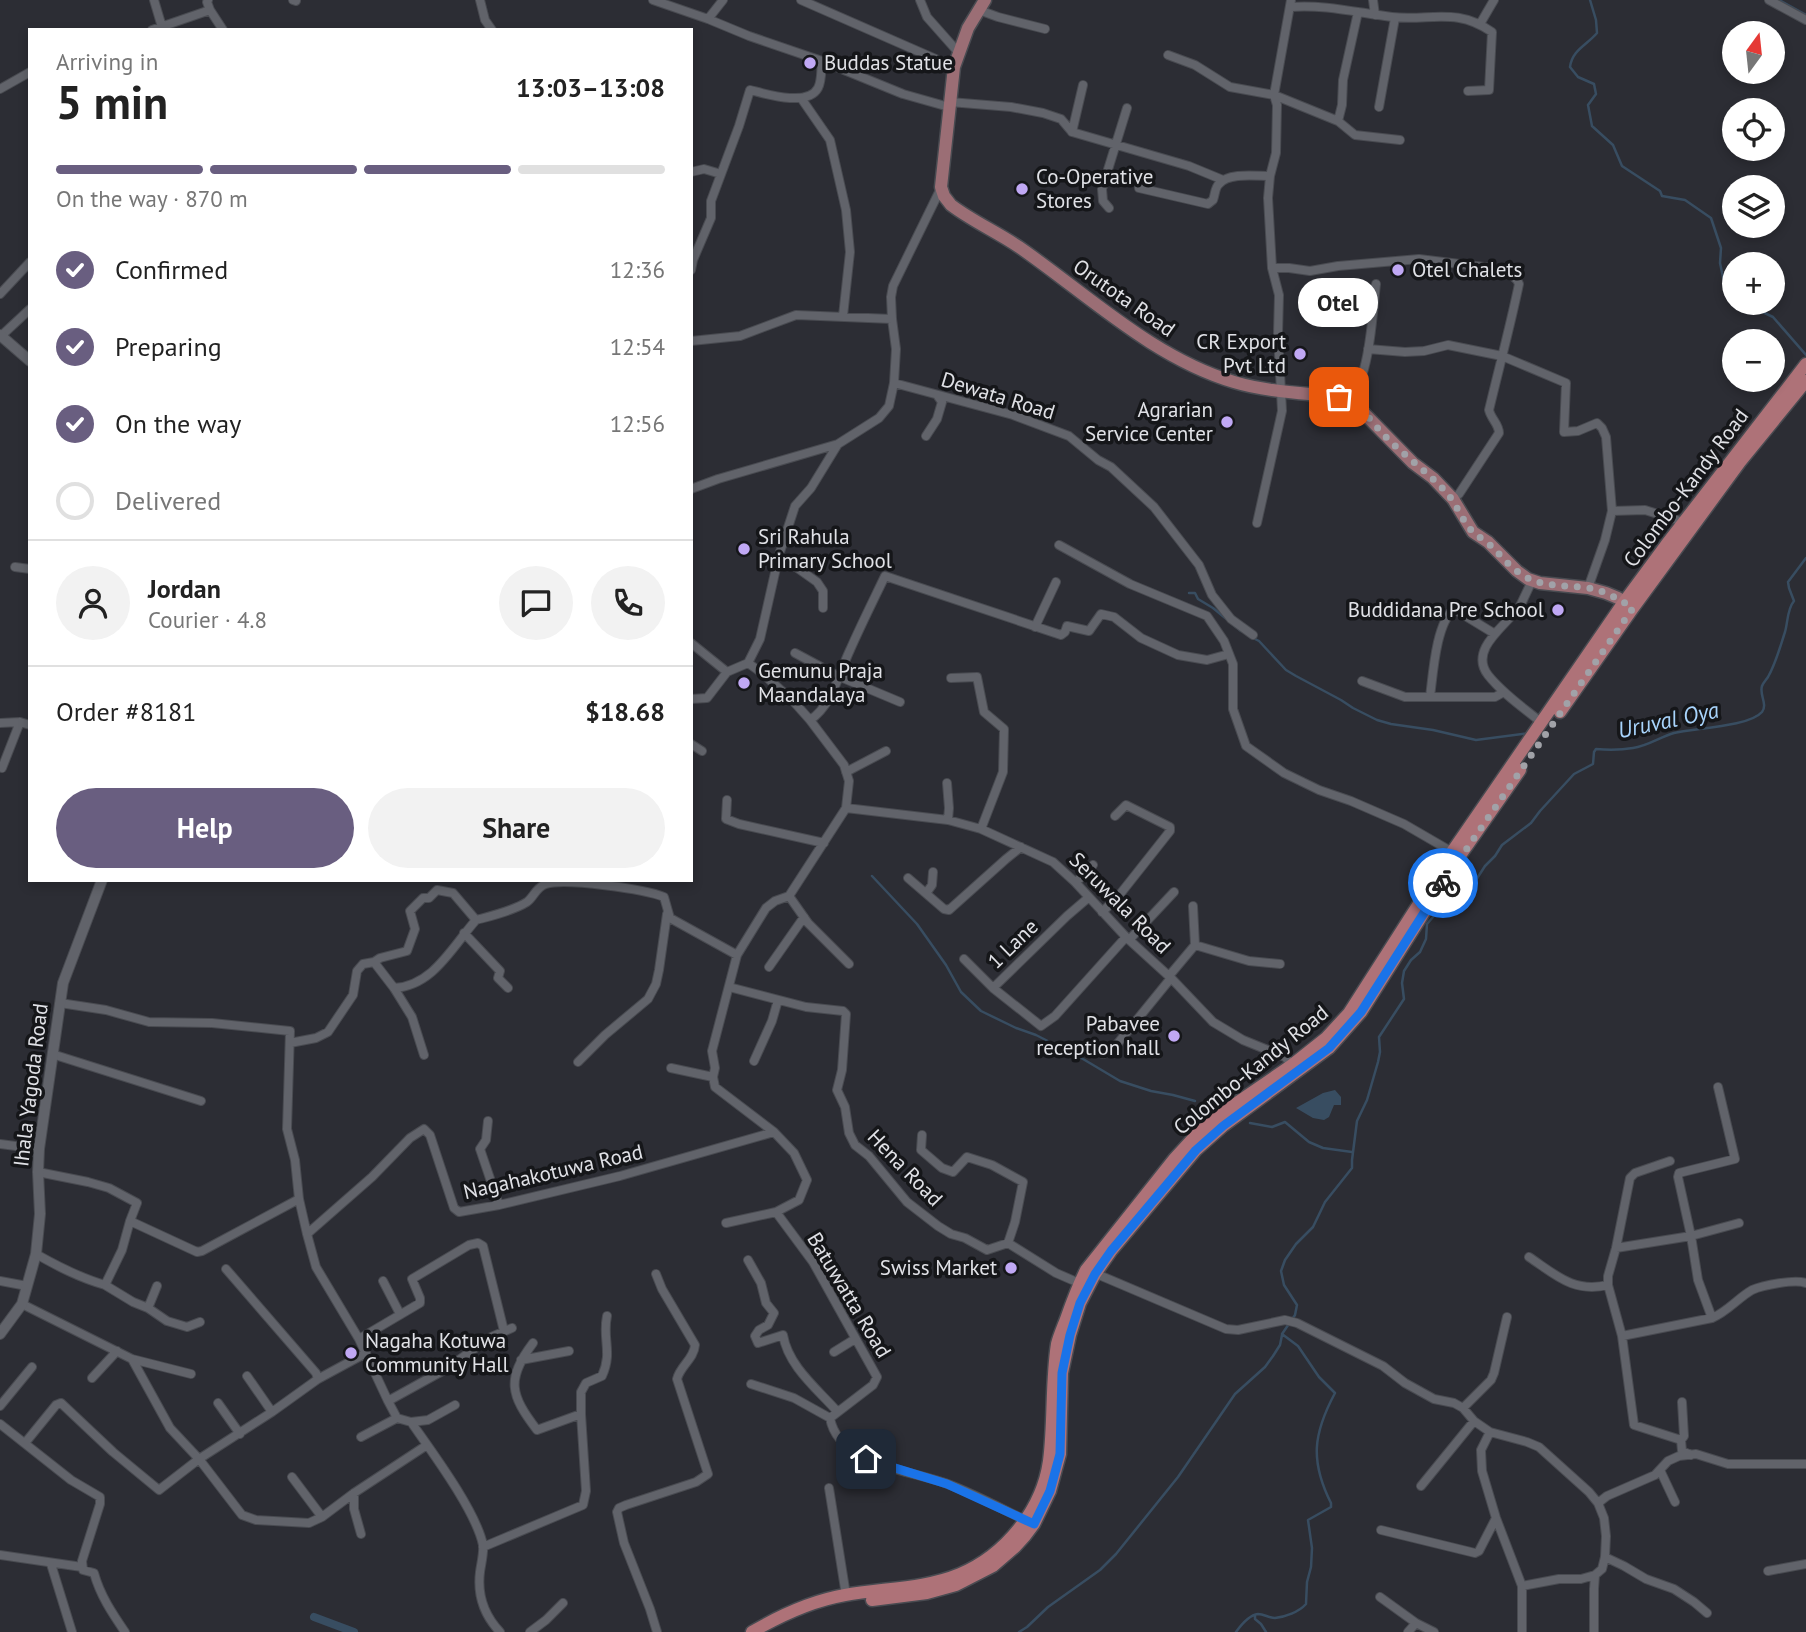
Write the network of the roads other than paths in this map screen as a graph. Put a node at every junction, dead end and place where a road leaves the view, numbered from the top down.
1 (154, 0) edge
2 (208, 0) edge
3 (480, 0) edge
4 (657, 0) edge
5 (723, 0) edge
6 (801, 0) edge
7 (823, 0) edge
8 (920, 0) edge
9 (1373, 0) edge
10 (1493, 0) edge
11 (1769, 0) edge
12 (1291, 4) edge
13 (982, 5) edge
14 (210, 10) junction
15 (827, 12) junction
16 (1358, 12) junction
17 (1375, 15) junction
18 (1395, 18) junction
19 (708, 19) junction
20 (1806, 20) edge
21 (1480, 24) junction
22 (162, 27) junction
23 (159, 28) edge
24 (222, 28) edge
25 (491, 28) edge
26 (1045, 29) dead end
27 (958, 52) junction
28 (1168, 55) dead end
29 (822, 61) junction
30 (954, 67) junction
31 (28, 73) edge
32 (1083, 85) dead end
33 (0, 89) edge
34 (1468, 91) dead end
35 (1274, 95) junction
36 (801, 98) junction
37 (949, 105) junction
38 (1379, 107) dead end
39 (1128, 108) dead end
40 (1338, 121) junction
41 (1072, 132) junction
42 (1400, 139) dead end
43 (1116, 144) junction
44 (693, 172) edge
45 (721, 174) junction
46 (1270, 176) junction
47 (1223, 180) junction
48 (942, 187) junction
49 (1139, 188) dead end
50 (1109, 208) dead end
51 (693, 260) edge
52 (28, 264) edge
53 (1272, 268) junction
54 (1376, 284) dead end
55 (0, 293) edge
56 (28, 311) edge
57 (843, 316) junction
58 (892, 318) junction
59 (1, 335) edge
60 (693, 341) edge
61 (1368, 349) junction
62 (1502, 356) junction
63 (28, 359) edge
64 (1806, 364) edge
65 (894, 383) junction
66 (1800, 384) edge
67 (1281, 390) junction
68 (937, 396) junction
69 (1351, 400) junction
70 (926, 436) dead end
71 (838, 444) junction
72 (693, 488) edge
73 (1453, 499) junction
74 (1612, 511) junction
75 (1684, 522) junction
76 (1257, 523) dead end
77 (1059, 545) dead end
78 (779, 555) junction
79 (15, 568) dead end
80 (28, 569) edge
81 (1532, 581) junction
82 (1056, 582) dead end
83 (1588, 588) junction
84 (1628, 605) junction
85 (823, 608) dead end
86 (1035, 627) junction
87 (1495, 634) junction
88 (1253, 635) dead end
89 (693, 645) edge
90 (795, 653) dead end
91 (1229, 654) junction
92 (748, 663) junction
93 (727, 672) junction
94 (838, 676) junction
95 (951, 678) dead end
96 (1362, 681) dead end
97 (1504, 692) junction
98 (1430, 697) junction
99 (693, 699) edge
100 (900, 702) dead end
101 (810, 720) junction
102 (20, 722) junction
103 (0, 723) edge
104 (1542, 723) junction
105 (28, 724) edge
106 (693, 745) edge
107 (702, 751) dead end
108 (886, 751) dead end
109 (2, 768) dead end
110 (846, 772) junction
111 (947, 783) dead end
112 (727, 800) dead end
113 (846, 808) junction
114 (1115, 816) dead end
115 (948, 820) junction
116 (981, 829) junction
117 (824, 843) junction
118 (1021, 847) junction
119 (1456, 855) junction
120 (1093, 865) dead end
121 (933, 872) dead end
122 (908, 878) dead end
123 (101, 882) edge
124 (1075, 882) junction
125 (927, 892) junction
126 (1174, 892) dead end
127 (789, 896) junction
128 (1088, 898) junction
129 (1193, 905) dead end
130 (667, 912) junction
131 (1102, 912) junction
132 (804, 917) junction
133 (476, 920) junction
134 (464, 933) junction
135 (1128, 939) junction
136 (1195, 945) junction
137 (737, 955) junction
138 (964, 959) dead end
139 (374, 962) junction
140 (849, 964) dead end
141 (1280, 964) dead end
142 (769, 967) dead end
143 (1170, 977) junction
144 (729, 987) junction
145 (394, 988) junction
146 (508, 988) dead end
147 (993, 988) junction
148 (778, 1000) junction
149 (61, 1003) junction
150 (290, 1043) junction
151 (52, 1054) junction
152 (1102, 1054) dead end
153 (424, 1055) dead end
154 (754, 1060) dead end
155 (578, 1062) dead end
156 (671, 1068) dead end
157 (1295, 1068) junction
158 (713, 1077) junction
159 (1718, 1087) dead end
160 (201, 1101) dead end
161 (488, 1121) dead end
162 (774, 1132) junction
163 (922, 1135) dead end
164 (0, 1144) edge
165 (39, 1149) junction
166 (1670, 1161) dead end
167 (38, 1172) junction
168 (299, 1199) junction
169 (499, 1205) junction
170 (776, 1212) junction
171 (130, 1221) junction
172 (726, 1223) dead end
173 (1739, 1223) dead end
174 (307, 1234) junction
175 (1691, 1236) junction
176 (1008, 1243) junction
177 (1616, 1248) junction
178 (36, 1254) junction
179 (1529, 1257) dead end
180 (748, 1260) dead end
181 (226, 1269) dead end
182 (1091, 1272) junction
183 (656, 1274) dead end
184 (0, 1281) edge
185 (383, 1281) dead end
186 (1079, 1283) junction
187 (1806, 1283) edge
188 (105, 1284) junction
189 (1608, 1285) junction
190 (27, 1286) junction
191 (157, 1286) dead end
192 (22, 1304) junction
193 (148, 1308) junction
194 (400, 1314) junction
195 (607, 1316) dead end
196 (1507, 1317) dead end
197 (1712, 1318) junction
198 (200, 1322) dead end
199 (0, 1334) edge
200 (1622, 1336) junction
201 (359, 1339) junction
202 (855, 1339) junction
203 (533, 1343) dead end
204 (117, 1351) junction
205 (569, 1351) dead end
206 (834, 1352) dead end
207 (366, 1353) junction
208 (132, 1359) junction
209 (521, 1360) junction
210 (32, 1367) dead end
211 (191, 1374) dead end
212 (247, 1376) dead end
213 (92, 1378) dead end
214 (318, 1379) junction
215 (751, 1384) dead end
216 (388, 1401) junction
217 (1682, 1402) dead end
218 (218, 1403) dead end
219 (455, 1405) dead end
220 (0, 1406) edge
221 (1463, 1408) junction
222 (838, 1410) junction
223 (272, 1412) junction
224 (581, 1414) junction
225 (397, 1418) junction
226 (831, 1418) junction
227 (1474, 1421) junction
228 (411, 1422) junction
229 (0, 1424) edge
230 (1490, 1432) junction
231 (240, 1434) junction
232 (361, 1437) dead end
233 (1681, 1440) junction
234 (24, 1443) junction
235 (427, 1445) junction
236 (1691, 1455) junction
237 (200, 1459) junction
238 (1806, 1464) edge
239 (1660, 1470) junction
240 (292, 1477) dead end
241 (1421, 1486) dead end
242 (829, 1488) dead end
243 (354, 1493) junction
244 (1675, 1502) dead end
245 (1598, 1503) junction
246 (322, 1517) junction
247 (1496, 1518) junction
248 (1029, 1522) junction
249 (1381, 1530) dead end
250 (361, 1534) dead end
251 (483, 1546) junction
252 (0, 1555) edge
253 (1605, 1557) junction
254 (51, 1564) junction
255 (1806, 1564) edge
256 (82, 1567) junction
257 (1768, 1571) dead end
258 (1595, 1575) junction
259 (1522, 1586) junction
260 (846, 1595) junction
261 (1380, 1597) dead end
262 (563, 1603) dead end
263 (1707, 1613) dead end
264 (1416, 1623) junction
265 (72, 1632) edge
266 (125, 1632) edge
267 (500, 1632) edge
268 (530, 1632) edge
269 (657, 1632) edge
270 (751, 1632) edge
271 (767, 1632) edge
272 (1408, 1632) edge
273 (1434, 1632) edge
274 (1522, 1632) edge
275 (1594, 1632) edge

1 - 22 street
2 - 14 street
3 - 25 street
4 - 19 street
5 - 19 street
6 - 15 street
7 - 15 street
8 - 27 street
9 - 17 street
10 - 21 street
11 - 20 street
12 - 16 street
12 - 35 street
13 - 26 street
13 - 27 main road
14 - 22 street
14 - 24 street
15 - 30 street
16 - 17 street
16 - 40 street
17 - 18 street
18 - 21 street
18 - 38 street
19 - 29 street
21 - 34 street
22 - 23 street
27 - 30 main road
28 - 35 street
29 - 36 street
29 - 37 street
30 - 37 main road
31 - 33 street
32 - 41 street
35 - 40 street
35 - 46 street
36 - 45 street
36 - 57 street
37 - 41 street
37 - 48 main road
39 - 43 street
40 - 42 street
41 - 43 street
43 - 47 street
43 - 50 street
44 - 45 street
45 - 51 street
46 - 47 street
46 - 53 street
47 - 49 street
48 - 58 street
48 - 67 main road, Orutota Road
52 - 55 street
53 - 62 street
53 - 67 street
54 - 61 street
56 - 59 street
57 - 58 street
57 - 60 street
58 - 65 street
59 - 63 street
61 - 62 street
61 - 69 street
62 - 73 street
62 - 74 street
64 - 66 highway, Colombo-Kandy Road
65 - 68 street, Dewata Road
65 - 71 street
66 - 75 highway, Colombo-Kandy Road
66 - 84 highway, Colombo-Kandy Road
67 - 69 main road, Orutota Road
67 - 76 street
68 - 70 street
68 - 88 street, Dewata Road
69 - 73 main road
71 - 72 street
71 - 78 street
73 - 81 main road
74 - 75 street
74 - 83 street
75 - 84 highway, Colombo-Kandy Road
77 - 91 street
78 - 85 street
78 - 92 street
79 - 80 street
81 - 83 main road
81 - 87 street
82 - 86 street
83 - 84 main road
84 - 104 highway, Colombo-Kandy Road
84 - 119 highway, Colombo-Kandy Road
86 - 91 street
86 - 94 street
87 - 97 street
87 - 98 street
89 - 93 street
90 - 94 street
91 - 119 street
92 - 93 street
92 - 101 street
93 - 99 street
94 - 100 street
94 - 101 street
95 - 116 street
96 - 98 street
97 - 98 street
97 - 104 street
101 - 110 street
102 - 103 street
102 - 105 street
102 - 109 street
104 - 119 highway, Colombo-Kandy Road
106 - 107 street
108 - 110 street
110 - 113 street
111 - 115 street
112 - 117 street
113 - 115 street, Seruwala Road
113 - 117 street
114 - 131 street
115 - 116 street, Seruwala Road
116 - 118 street, Seruwala Road
117 - 127 street
118 - 124 street, Seruwala Road
118 - 125 street
119 - 157 highway, Colombo-Kandy Road
120 - 124 street
121 - 125 street
122 - 125 street
123 - 149 street, Ihala Yagoda Road
124 - 128 street, Seruwala Road
126 - 135 street
127 - 132 street
127 - 137 street
128 - 131 street, Seruwala Road
128 - 147 street, 1 Lane
129 - 136 street
130 - 133 street
130 - 137 street
130 - 155 street
131 - 135 street, Seruwala Road
132 - 140 street
132 - 142 street
133 - 134 street
133 - 139 street
134 - 145 street
134 - 146 street
135 - 143 street, Seruwala Road
135 - 147 street
136 - 141 street
136 - 143 street
137 - 144 street
138 - 147 street, 1 Lane
139 - 145 street
139 - 150 street
143 - 152 street
143 - 157 street, Seruwala Road
144 - 148 street, Hena Road
144 - 158 street
145 - 153 street
148 - 154 street
148 - 176 street, Hena Road
149 - 150 street
149 - 151 street, Ihala Yagoda Road
150 - 168 street
151 - 160 street
151 - 165 street, Ihala Yagoda Road
156 - 158 street
157 - 182 highway, Colombo-Kandy Road
158 - 162 street
159 - 175 street
161 - 169 street
162 - 169 street, Nagahakotuwa Road
162 - 170 street
163 - 176 street
164 - 165 street
165 - 167 street, Ihala Yagoda Road
166 - 177 street
167 - 171 street
167 - 178 street, Ihala Yagoda Road
168 - 171 street
168 - 174 street
169 - 174 street, Nagahakotuwa Road
170 - 172 street
170 - 202 street, Batuwatta Road
171 - 188 street
173 - 175 street
174 - 201 street
175 - 177 street
175 - 197 street
176 - 186 street
177 - 189 street
178 - 188 street
178 - 190 street, Ihala Yagoda Road
179 - 189 street
180 - 222 street
181 - 214 street
182 - 186 highway, Colombo-Kandy Road
182 - 221 street
182 - 248 highway, Colombo-Kandy Road
183 - 269 street
184 - 190 street
185 - 194 street
186 - 248 highway, Colombo-Kandy Road
187 - 197 street
188 - 193 street
189 - 200 street
190 - 192 street, Ihala Yagoda Road
191 - 193 street
192 - 199 street, Ihala Yagoda Road
192 - 204 street
193 - 198 street
194 - 201 street
194 - 216 street
195 - 224 street
196 - 221 street
197 - 200 street
200 - 233 street
201 - 207 street
202 - 206 street
202 - 222 street, Batuwatta Road
203 - 209 street
204 - 208 street
204 - 213 street
205 - 209 street
207 - 214 street
207 - 216 street
208 - 211 street
208 - 237 street
209 - 224 street
210 - 220 street
212 - 223 street
214 - 223 street
215 - 226 street
216 - 225 street
217 - 233 street
218 - 231 street
219 - 228 street
221 - 227 street
222 - 226 street, Batuwatta Road
223 - 231 street
224 - 251 street
225 - 228 street
225 - 232 street
226 - 248 street
227 - 230 street
227 - 241 street
228 - 235 street
229 - 234 street
230 - 245 street
230 - 247 street
231 - 237 street
233 - 236 street
234 - 237 street
234 - 256 street
235 - 243 street
235 - 251 street
236 - 238 street
236 - 239 street
237 - 246 street
239 - 244 street
239 - 245 street
240 - 246 street
242 - 260 street
243 - 246 street
243 - 250 street
245 - 253 street
247 - 249 street
247 - 259 street
248 - 260 highway, Colombo-Kandy Road
248 - 271 highway, Colombo-Kandy Road
251 - 267 street
252 - 254 street
253 - 258 street
253 - 263 street
254 - 256 street
254 - 265 street
255 - 257 street
256 - 266 street
258 - 259 street
258 - 275 street
259 - 274 street
260 - 270 highway, Colombo-Kandy Road
261 - 264 street
262 - 268 street
264 - 272 street
264 - 273 street

